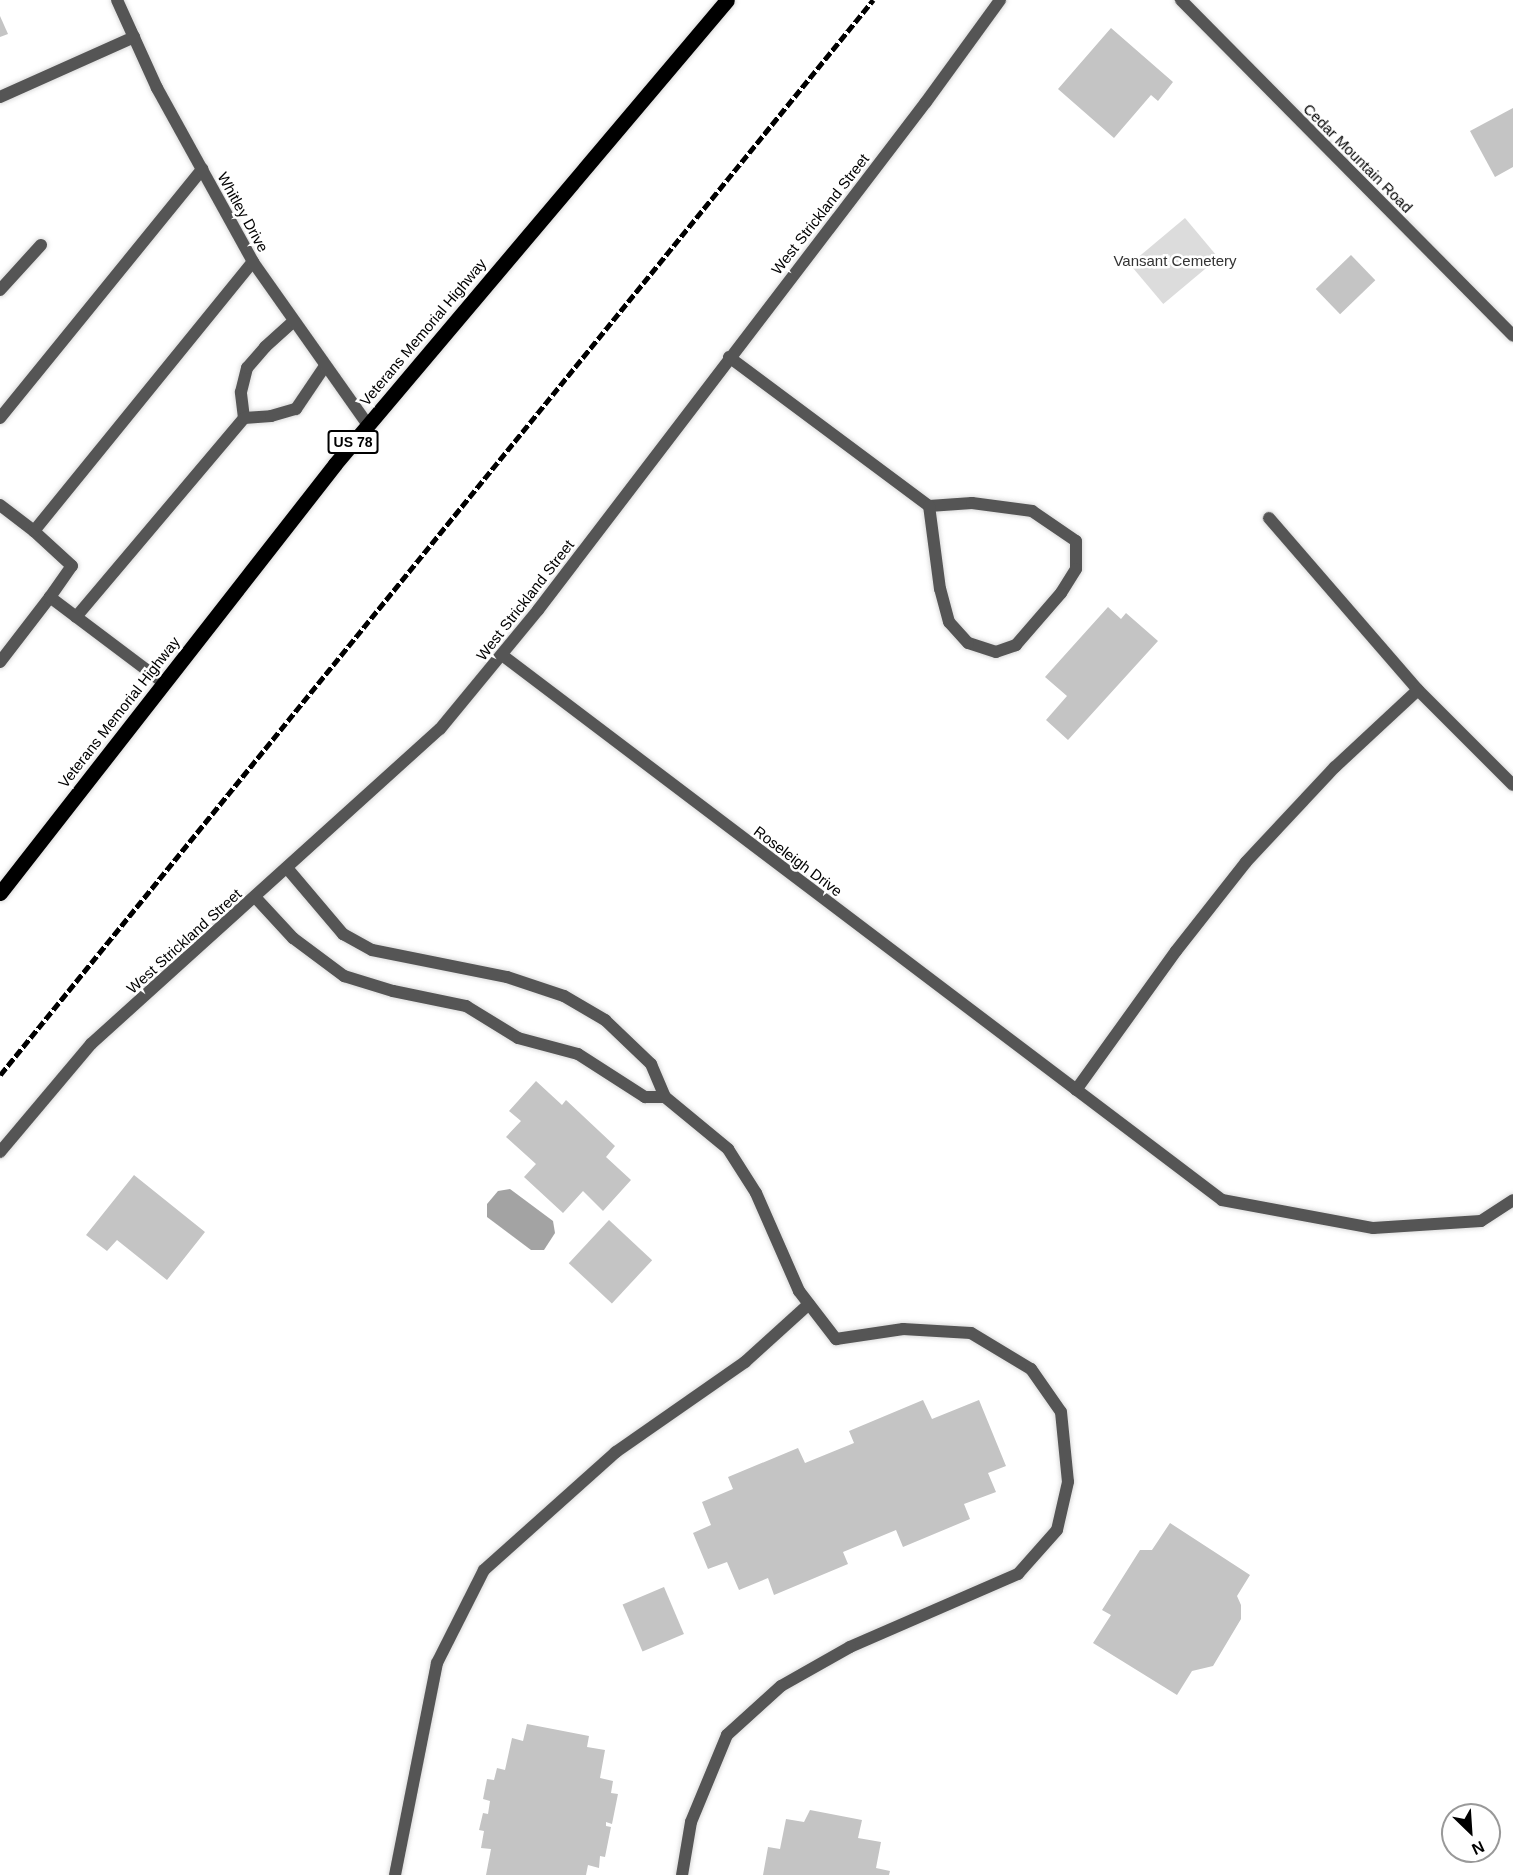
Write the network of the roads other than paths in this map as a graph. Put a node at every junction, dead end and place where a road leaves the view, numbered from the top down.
1 (117, 0) edge
2 (727, 0) edge
3 (1000, 0) edge
4 (1182, 0) edge
5 (134, 37) junction
6 (0, 97) edge
7 (202, 169) junction
8 (40, 245) dead end
9 (254, 262) junction
10 (0, 290) edge
11 (1513, 317) edge
12 (293, 322) junction
13 (1508, 332) edge
14 (729, 357) junction
15 (325, 366) junction
16 (0, 418) edge
17 (244, 418) junction
18 (368, 424) junction
19 (0, 505) edge
20 (929, 506) junction
21 (1269, 518) dead end
22 (34, 531) junction
23 (50, 597) junction
24 (76, 617) junction
25 (502, 655) junction
26 (0, 662) edge
27 (164, 683) junction
28 (1418, 690) junction
29 (1513, 785) edge
30 (287, 868) junction
31 (0, 893) edge
32 (255, 897) junction
33 (1076, 1090) junction
34 (664, 1097) junction
35 (0, 1152) edge
36 (1513, 1200) edge
37 (809, 1304) junction
38 (395, 1875) edge
39 (682, 1875) edge

1 - 5 street, Whitley Drive
2 - 18 main road, Veterans Memorial Highway / US 78
3 - 14 street, West Strickland Street
4 - 13 street, Cedar Mountain Road
5 - 6 street
5 - 7 street, Whitley Drive
7 - 9 street, Whitley Drive
7 - 16 street
8 - 10 street
9 - 12 street, Whitley Drive
9 - 22 street
11 - 13 street
12 - 15 street, Whitley Drive
12 - 17 street
14 - 20 street
14 - 25 street, West Strickland Street
15 - 17 street
15 - 18 street, Whitley Drive
17 - 24 street
18 - 27 main road, Veterans Memorial Highway / US 78
19 - 22 street
20 - 20 street
21 - 28 street
22 - 23 street
23 - 24 street
23 - 26 street
24 - 27 street
25 - 30 street, West Strickland Street
25 - 33 street, Roseleigh Drive
27 - 31 main road, Veterans Memorial Highway / US 78
28 - 29 street
28 - 33 street
30 - 32 street, West Strickland Street
30 - 34 street
32 - 34 street
32 - 35 street, West Strickland Street
33 - 36 street, Roseleigh Drive
34 - 37 street
37 - 38 street
37 - 39 street

